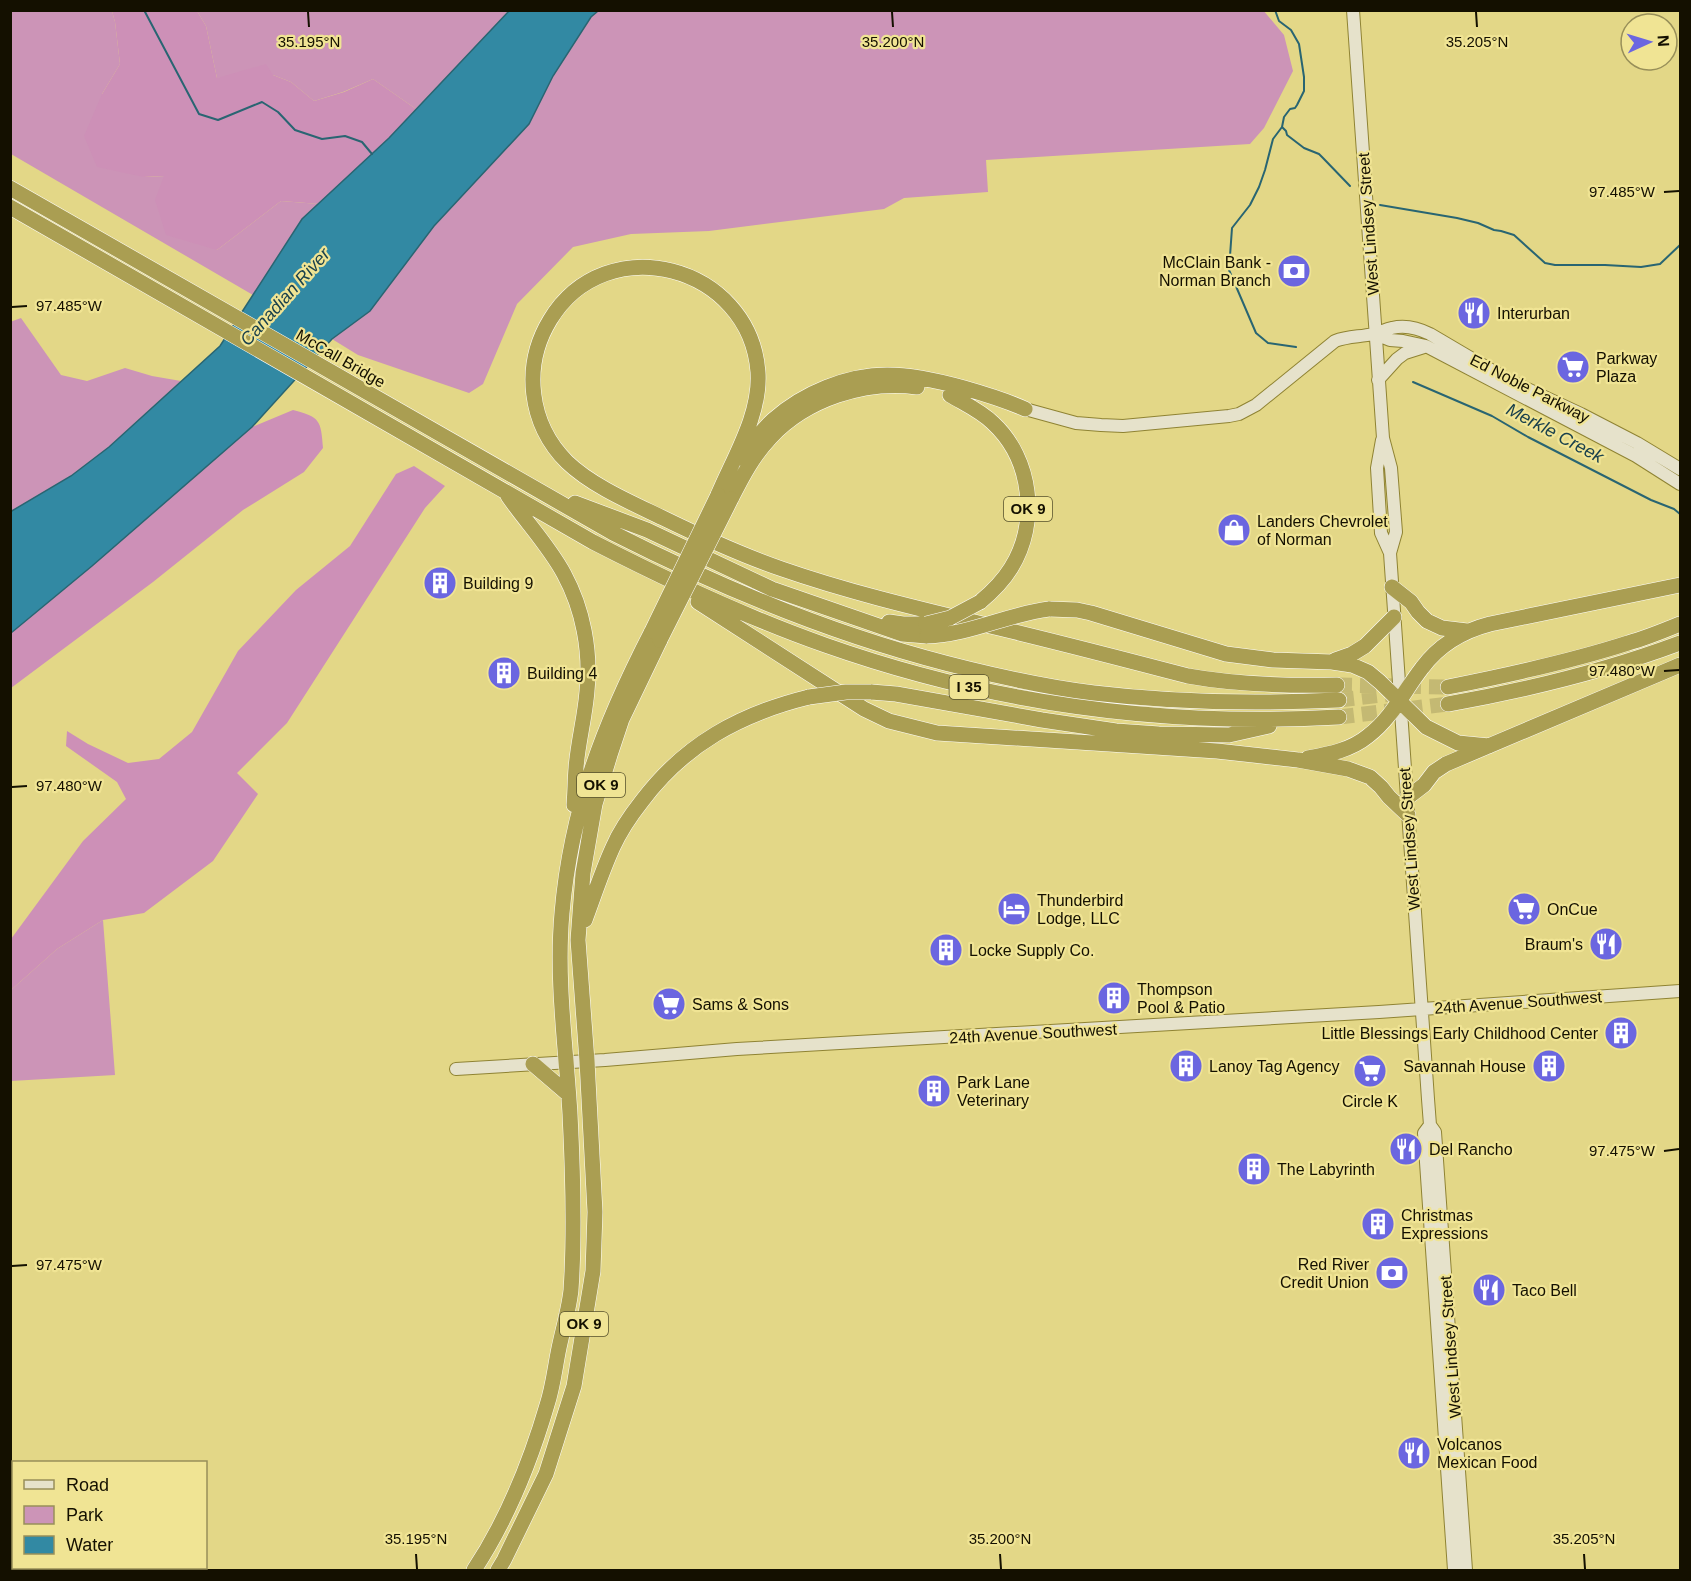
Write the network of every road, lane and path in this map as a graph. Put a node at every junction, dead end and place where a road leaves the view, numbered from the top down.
1 (1353, 10) edge
2 (10, 188) edge
3 (10, 207) edge
4 (1375, 334) junction
5 (1426, 346) junction
6 (1378, 380) junction
7 (950, 395) junction
8 (1025, 409) junction
9 (1680, 469) edge
10 (1680, 484) edge
11 (530, 486) junction
12 (504, 491) junction
13 (724, 497) junction
14 (652, 572) junction
15 (1680, 585) edge
16 (1392, 587) junction
17 (1394, 617) junction
18 (1680, 624) edge
19 (927, 630) junction
20 (1467, 631) junction
21 (656, 635) junction
22 (1680, 643) edge
23 (1332, 662) junction
24 (1680, 665) edge
25 (1448, 687) tunnel mouth
26 (1400, 701) junction
27 (1448, 704) tunnel mouth
28 (1339, 717) tunnel mouth
29 (1304, 719) junction
30 (1489, 746) junction
31 (1298, 760) junction
32 (1407, 798) junction
33 (1408, 815) junction
34 (573, 837) junction
35 (578, 940) junction
36 (1680, 991) edge
37 (1421, 1009) junction
38 (587, 1061) junction
39 (566, 1062) junction
40 (533, 1064) junction
41 (456, 1069) dead end
42 (568, 1094) junction
43 (1451, 1434) junction
44 (474, 1570) edge
45 (498, 1570) edge
46 (1454, 1570) edge
47 (1466, 1570) edge

1 - 4 main road, West Lindsey Street
2 - 11 highway, McCall Bridge / OK 9
3 - 12 highway, McCall Bridge / OK 9
4 - 5 main road, Ed Noble Parkway
4 - 6 main road, West Lindsey Street
4 - 8 main road, Ed Noble Parkway
4 - 9 main road, Ed Noble Parkway
5 - 6 main road
5 - 10 main road, Ed Noble Parkway
6 - 16 main road, West Lindsey Street
7 - 8 highway
7 - 13 highway, OK 9
7 - 19 highway, OK 9, bridge
8 - 13 highway
11 - 13 highway, I 35
11 - 19 highway, OK 9
12 - 14 highway, I 35
12 - 34 highway, OK 9
13 - 21 highway, OK 9, bridge
14 - 29 highway, I 35
14 - 31 highway
15 - 20 highway
16 - 17 main road, West Lindsey Street
16 - 20 highway
17 - 23 highway
17 - 26 main road, West Lindsey Street
18 - 25 highway
19 - 23 highway, bridge
20 - 26 highway
21 - 34 highway
21 - 35 highway, OK 9
22 - 27 highway
23 - 26 highway
24 - 30 highway
26 - 30 highway
26 - 31 highway
26 - 32 main road, West Lindsey Street
28 - 29 highway, I 35
29 - 35 highway, bridge
30 - 32 highway
31 - 33 highway
32 - 33 main road, West Lindsey Street
33 - 37 main road, West Lindsey Street
34 - 39 highway, OK 9
35 - 38 highway, OK 9
36 - 37 main road, 24th Avenue Southwest
37 - 38 main road, 24th Avenue Southwest
37 - 43 main road, West Lindsey Street
38 - 39 main road, 24th Avenue Southwest
38 - 45 highway, OK 9
39 - 40 main road, 24th Avenue Southwest
39 - 42 highway, OK 9
40 - 41 main road, 24th Avenue Southwest
40 - 42 highway
42 - 44 highway, OK 9
43 - 46 main road, West Lindsey Street
43 - 47 main road, West Lindsey Street

